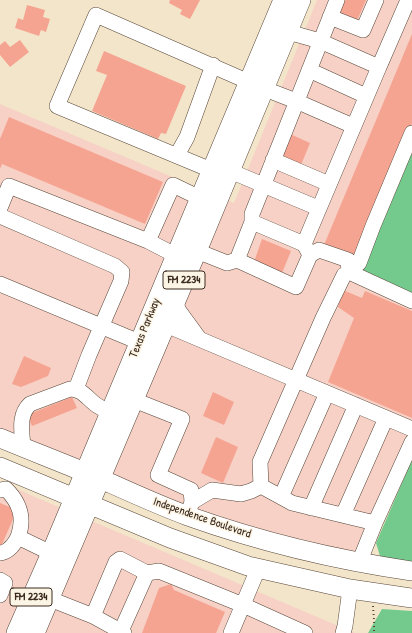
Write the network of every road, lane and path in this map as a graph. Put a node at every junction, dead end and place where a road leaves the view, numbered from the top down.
1 (283, 0) edge
2 (301, 0) edge
3 (337, 0) edge
4 (376, 0) edge
5 (408, 0) edge
6 (330, 17) junction
7 (288, 32) junction
8 (320, 41) junction
9 (213, 66) junction
10 (379, 67) junction
11 (309, 70) junction
12 (257, 86) junction
13 (366, 96) junction
14 (296, 101) junction
15 (353, 126) junction
16 (412, 133) edge
17 (177, 155) junction
18 (273, 160) junction
19 (211, 170) junction
20 (230, 171) junction
21 (329, 184) junction
22 (263, 185) junction
23 (197, 204) junction
24 (0, 208) edge
25 (318, 208) junction
26 (0, 216) edge
27 (252, 222) junction
28 (148, 241) junction
29 (307, 249) junction
30 (197, 251) junction
31 (175, 255) junction
32 (237, 260) junction
33 (349, 272) junction
34 (0, 284) edge
35 (412, 301) edge
36 (175, 302) junction
37 (166, 325) junction
38 (101, 326) junction
39 (200, 339) junction
40 (140, 342) junction
41 (296, 380) junction
42 (76, 389) junction
43 (327, 393) junction
44 (134, 400) junction
45 (356, 405) junction
46 (110, 412) junction
47 (386, 418) junction
48 (412, 429) edge
49 (0, 438) edge
50 (412, 442) edge
51 (23, 447) junction
52 (92, 476) junction
53 (5, 480) edge
54 (261, 486) junction
55 (281, 497) junction
56 (82, 501) junction
57 (311, 508) junction
58 (190, 509) junction
59 (343, 515) junction
60 (375, 523) junction
61 (18, 537) junction
62 (0, 553) edge
63 (51, 553) junction
64 (359, 563) junction
65 (258, 569) junction
66 (412, 571) edge
67 (147, 573) junction
68 (0, 580) edge
69 (350, 589) junction
70 (0, 595) edge
71 (50, 598) junction
72 (412, 598) edge
73 (372, 603) dead end
74 (243, 605) junction
75 (93, 616) junction
76 (123, 632) edge
77 (16, 633) edge
78 (35, 633) edge
79 (230, 633) edge
80 (305, 633) edge
81 (343, 633) edge
82 (374, 633) edge

1 - 12 main road, Texas Parkway / FM 2234
2 - 7 main road, Texas Parkway / FM 2234
3 - 6 lane
4 - 6 lane
5 - 10 lane
6 - 8 lane
7 - 8 lane
7 - 12 main road, Texas Parkway / FM 2234
8 - 10 lane
8 - 11 lane
9 - 12 lane
9 - 17 lane
9 - 17 lane
10 - 13 lane
11 - 13 lane
11 - 14 lane
12 - 14 lane
12 - 19 main road, Texas Parkway / FM 2234
12 - 20 main road, Texas Parkway / FM 2234
13 - 15 lane
14 - 15 lane
14 - 18 lane
15 - 21 lane
16 - 33 lane
17 - 19 lane
18 - 21 lane
18 - 22 lane
19 - 23 main road, Texas Parkway / FM 2234
20 - 22 lane
20 - 30 main road, Texas Parkway / FM 2234
21 - 25 lane
22 - 25 lane
22 - 27 lane
23 - 28 lane
23 - 30 main road
23 - 31 main road, Texas Parkway / FM 2234
24 - 28 lane
25 - 29 lane
26 - 38 lane
27 - 29 lane
27 - 32 lane
28 - 31 lane
29 - 32 lane
29 - 33 lane
30 - 32 lane
30 - 36 main road, Texas Parkway / FM 2234
31 - 40 main road, Texas Parkway / FM 2234
33 - 35 lane
33 - 41 lane
34 - 38 lane
36 - 37 main road, Texas Parkway / FM 2234
36 - 39 lane
37 - 39 lane
37 - 44 main road, Texas Parkway / FM 2234
38 - 40 lane
38 - 42 lane
39 - 41 lane
40 - 46 main road, Texas Parkway / FM 2234
41 - 43 lane
41 - 54 lane
42 - 46 lane
42 - 51 lane
43 - 45 lane
43 - 55 lane
44 - 52 main road, Texas Parkway / FM 2234
44 - 58 lane
45 - 47 lane
45 - 57 lane
46 - 52 main road, Texas Parkway / FM 2234
47 - 48 lane
47 - 59 lane
49 - 51 main road, Independence Boulevard
50 - 60 lane
51 - 52 main road, Independence Boulevard
52 - 56 main road, Texas Parkway / FM 2234
52 - 58 main road, Independence Boulevard
53 - 56 main road
53 - 61 lane
54 - 55 lane
54 - 58 lane
55 - 57 lane
56 - 63 main road, Texas Parkway / FM 2234
56 - 65 main road
56 - 71 main road, Texas Parkway / FM 2234
57 - 59 lane
58 - 64 main road, Independence Boulevard
59 - 60 lane
60 - 64 lane
61 - 62 lane
61 - 63 lane
63 - 77 main road, Texas Parkway / FM 2234
64 - 66 main road, Independence Boulevard
64 - 69 main road
65 - 69 main road
65 - 74 lane
67 - 74 lane
67 - 75 lane
67 - 76 lane
68 - 70 lane
69 - 72 main road
69 - 81 lane
71 - 75 lane
71 - 78 main road, Texas Parkway / FM 2234
73 - 82 path
74 - 79 lane
74 - 80 lane
75 - 76 lane

